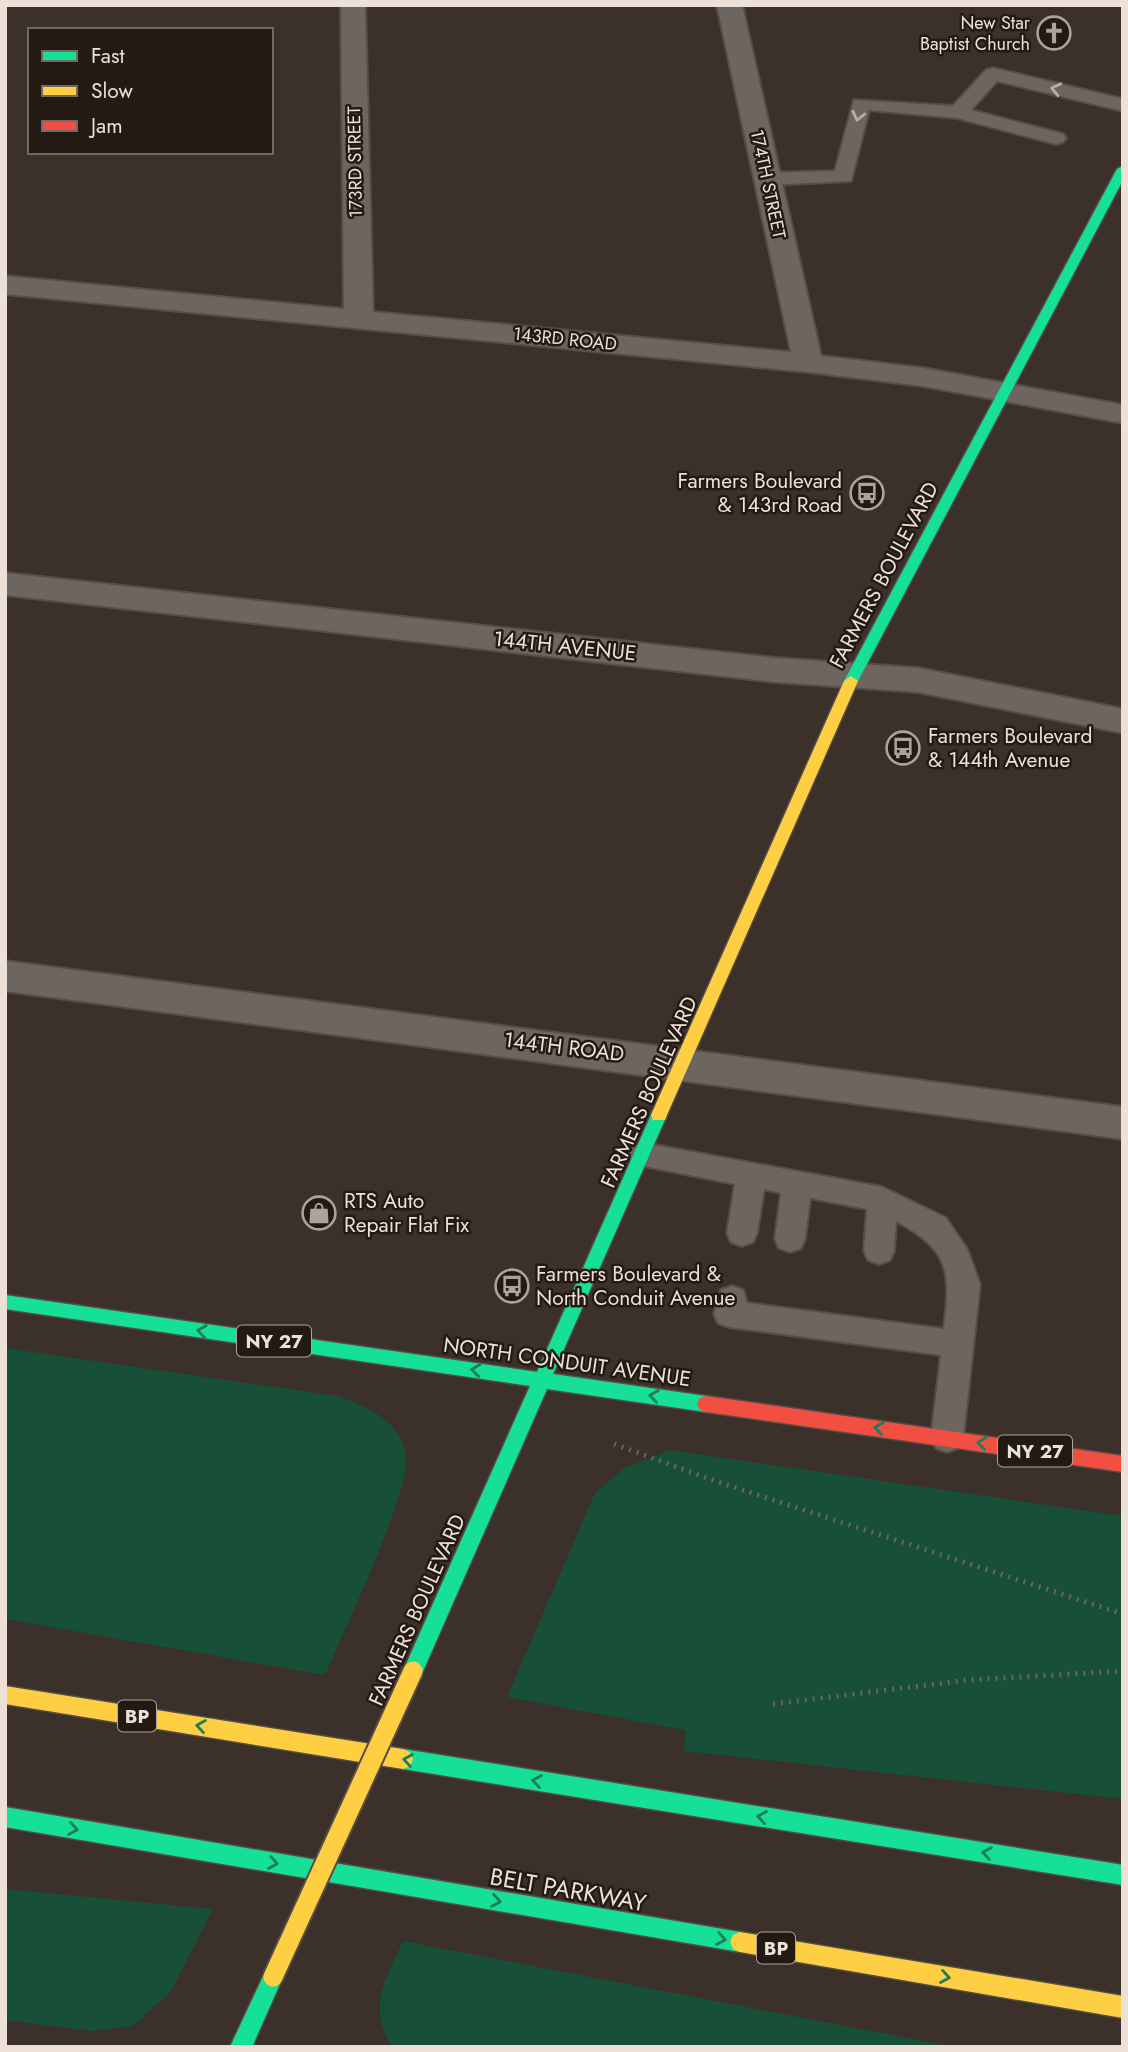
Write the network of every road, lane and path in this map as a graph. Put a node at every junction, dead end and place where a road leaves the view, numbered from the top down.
1 (352, 5) edge
2 (729, 5) edge
3 (1123, 105) edge
4 (958, 112) junction
5 (1056, 138) dead end
6 (1123, 169) edge
7 (767, 180) junction
8 (1114, 202) edge
9 (5, 285) edge
10 (359, 319) junction
11 (808, 363) junction
12 (1003, 391) junction
13 (1123, 414) edge
14 (5, 584) edge
15 (854, 675) junction
16 (1123, 721) edge
17 (5, 975) edge
18 (685, 1063) junction
19 (1123, 1123) edge
20 (644, 1155) junction
21 (751, 1176) junction
22 (797, 1185) junction
23 (882, 1199) junction
24 (742, 1233) dead end
25 (790, 1239) dead end
26 (879, 1251) dead end
27 (732, 1299) dead end
28 (5, 1302) edge
29 (958, 1344) junction
30 (543, 1379) junction
31 (947, 1438) junction
32 (614, 1444) dead end
33 (1123, 1464) edge
34 (1123, 1614) edge
35 (1123, 1671) edge
36 (5, 1695) edge
37 (773, 1704) dead end
38 (5, 1817) edge
39 (1054, 1864) junction
40 (1123, 1869) edge
41 (1123, 1875) edge
42 (1123, 2007) edge
43 (242, 2047) edge

1 - 10 street, 173RD STREET
2 - 7 street, 174TH STREET
3 -> 4 lane
4 - 5 lane
4 -> 7 lane
6 - 8 main road, FARMERS BOULEVARD
7 - 11 street, 174TH STREET
8 - 12 main road, FARMERS BOULEVARD
9 - 10 street, 143RD ROAD
10 - 11 street, 143RD ROAD
11 - 12 street, 143RD ROAD
12 - 13 street, 143RD ROAD
12 - 15 main road, FARMERS BOULEVARD
14 - 15 street, 144TH AVENUE
15 - 16 street, 144TH AVENUE
15 - 18 main road, FARMERS BOULEVARD
17 - 18 street, 144TH ROAD
18 - 19 street, 144TH ROAD
18 - 20 main road, FARMERS BOULEVARD
20 - 21 lane
20 - 30 main road, FARMERS BOULEVARD
21 - 22 lane
21 - 24 lane
22 - 23 lane
22 - 25 lane
23 - 26 lane
23 - 29 lane
27 - 29 lane
30 -> 28 main road, NORTH CONDUIT AVENUE / NY 27
29 - 31 lane
31 -> 30 main road, NORTH CONDUIT AVENUE / NY 27
30 - 43 main road, FARMERS BOULEVARD, bridge
33 -> 31 main road, NORTH CONDUIT AVENUE / NY 27
32 - 34 path
35 - 37 path
39 -> 36 main road, BP
38 -> 42 main road, BELT PARKWAY / BP
39 - 40 main road
39 - 41 main road, BP

